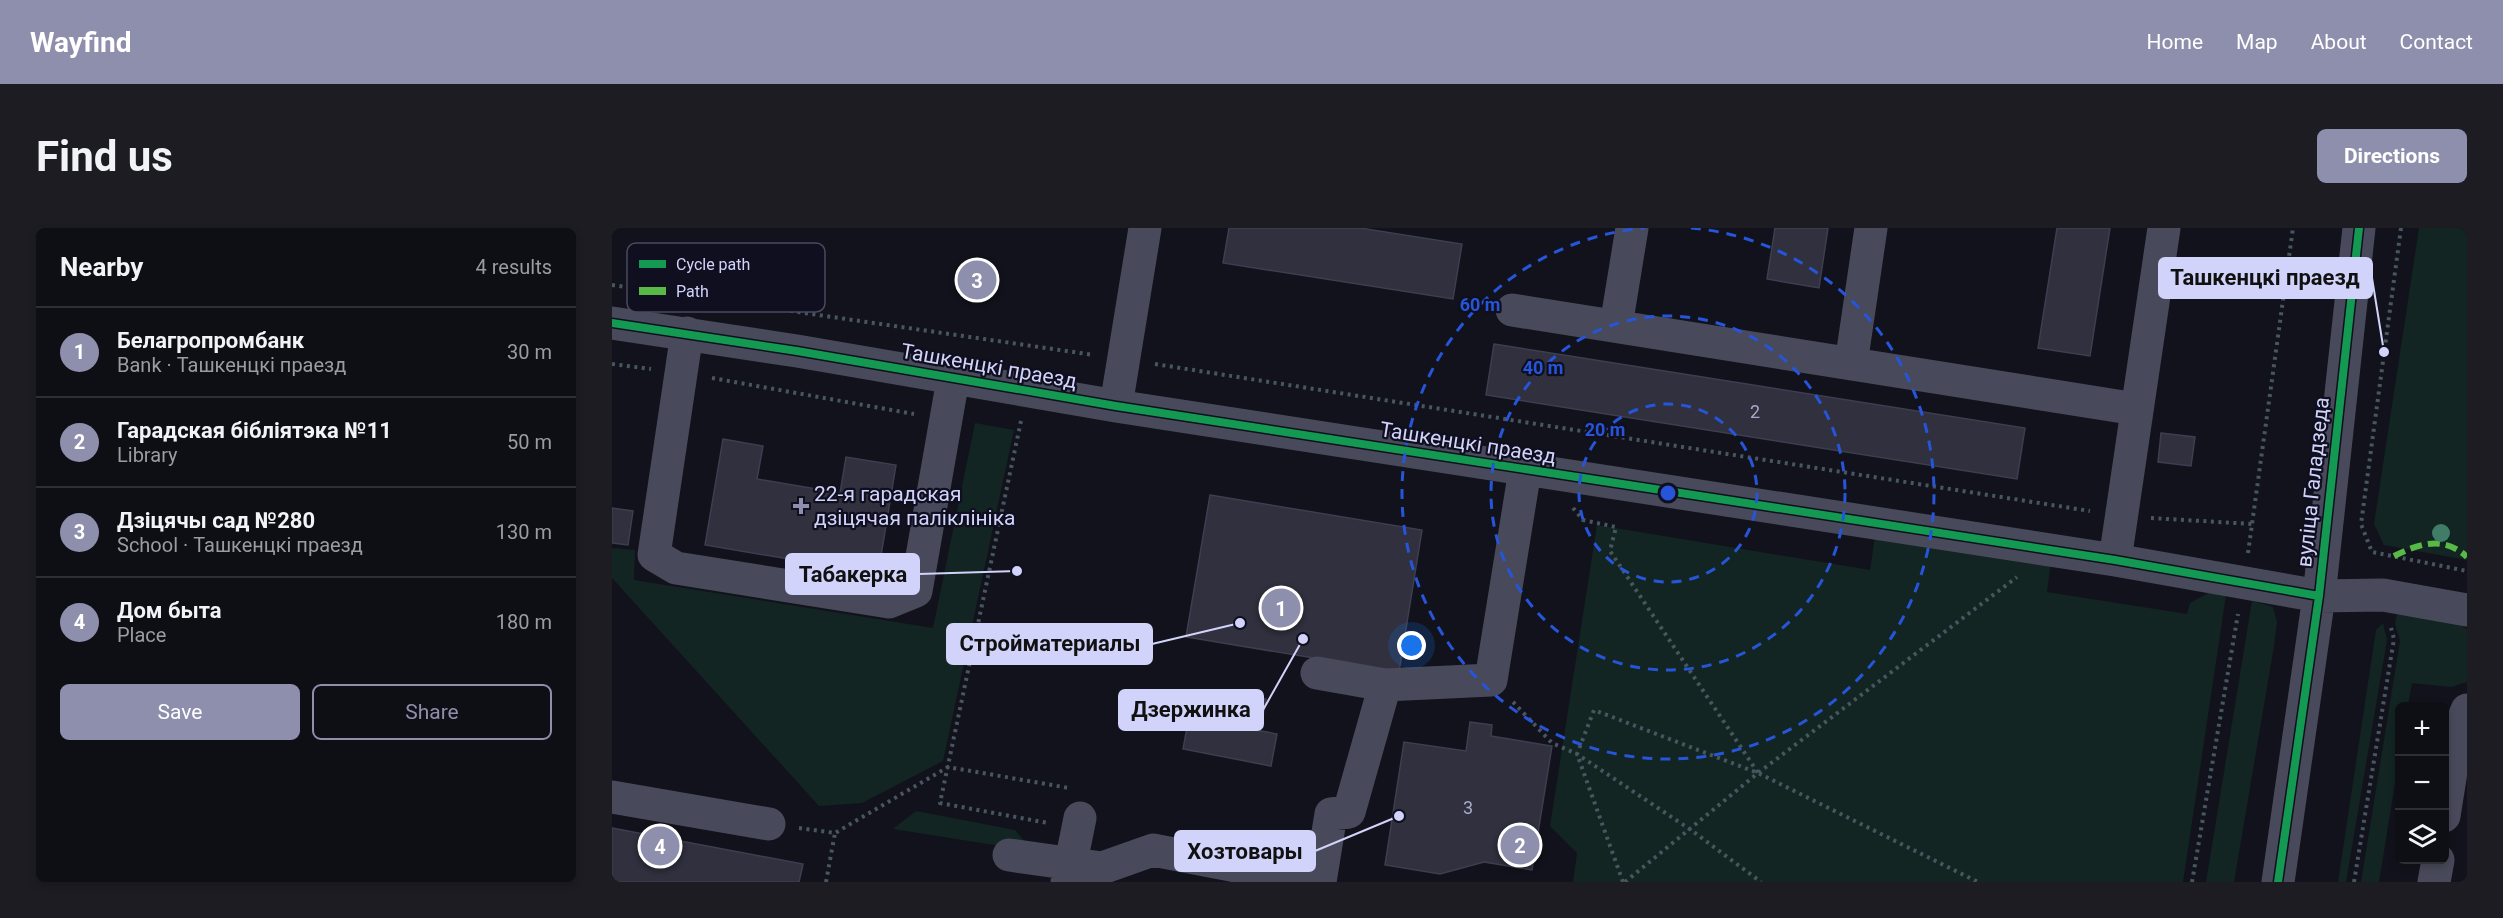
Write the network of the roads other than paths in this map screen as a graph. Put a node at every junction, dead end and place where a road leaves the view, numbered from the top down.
1 (1145, 228) edge
2 (1632, 228) edge
3 (1871, 228) edge
4 (2164, 228) edge
5 (2359, 228) edge
6 (1512, 310) dead end
7 (612, 323) edge
8 (1616, 326) junction
9 (687, 333) junction
10 (1851, 364) junction
11 (953, 379) junction
12 (1116, 406) junction
13 (2136, 409) junction
14 (1525, 470) junction
15 (2115, 560) junction
16 (2319, 596) junction
17 (2467, 610) edge
18 (1317, 673) dead end
19 (1385, 685) junction
20 (2467, 710) edge
21 (612, 797) edge
22 (2446, 810) edge
23 (1079, 823) road end
24 (769, 824) road end
25 (1010, 855) dead end
26 (2437, 864) edge
27 (1069, 873) edge
28 (1319, 882) edge
29 (2278, 882) edge
30 (2434, 882) edge

1 - 12 street
2 - 8 street
3 - 10 street
4 - 13 street
5 - 16 street, вуліца Галадзеда
6 - 8 street
7 - 9 street, Ташкенцкі праезд
8 - 10 street
9 - 11 street, Ташкенцкі праезд
9 - 11 street
10 - 13 street
11 - 12 street, Ташкенцкі праезд
12 - 14 street, Ташкенцкі праезд
13 - 15 street
14 - 15 street, Ташкенцкі праезд
14 - 19 street
15 - 16 street, Ташкенцкі праезд
16 - 17 street, Ташкенцкі праезд
16 - 29 street, вуліца Галадзеда
18 - 19 street
19 - 28 street
20 - 22 street
21 - 24 street
23 - 27 street
25 - 27 street
26 - 30 street
27 - 28 street

